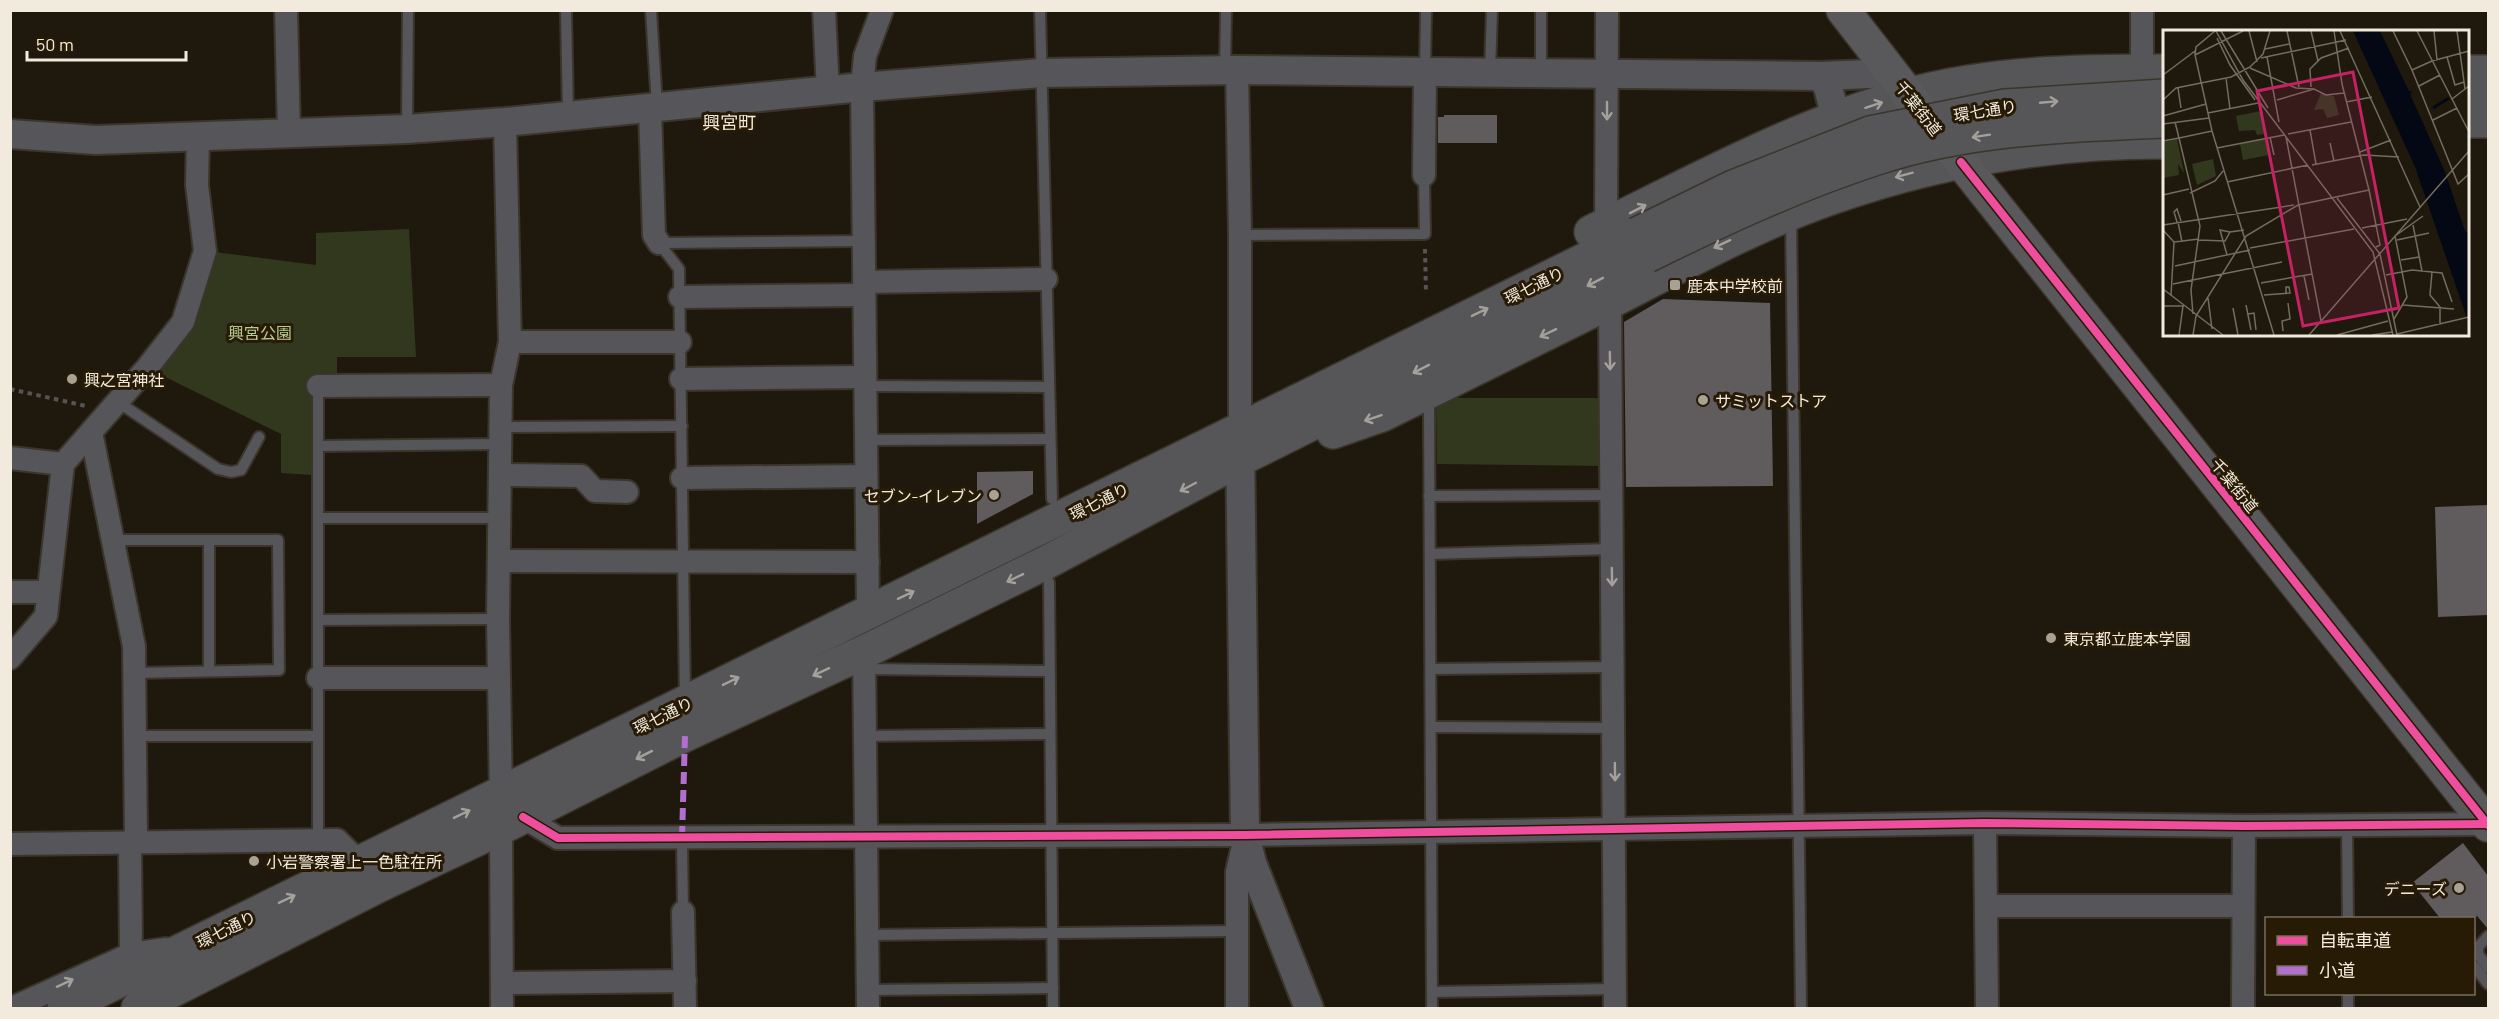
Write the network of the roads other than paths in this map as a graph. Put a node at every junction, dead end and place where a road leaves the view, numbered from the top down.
1 (286, 10) edge
2 (408, 10) edge
3 (566, 10) edge
4 (651, 10) edge
5 (824, 10) edge
6 (882, 10) edge
7 (1040, 10) edge
8 (1226, 10) edge
9 (1426, 10) edge
10 (1492, 10) edge
11 (1541, 10) edge
12 (1607, 10) edge
13 (1843, 10) edge
14 (2142, 10) edge
15 (1231, 70) junction
16 (2153, 71) edge
17 (1425, 72) junction
18 (1490, 72) junction
19 (2469, 72) edge
20 (2488, 72) edge
21 (1041, 73) junction
22 (1541, 73) junction
23 (1607, 73) junction
24 (1821, 76) junction
25 (1900, 84) junction
26 (862, 87) junction
27 (828, 92) junction
28 (2163, 96) edge
29 (2469, 97) edge
30 (2488, 97) edge
31 (653, 107) junction
32 (568, 115) junction
33 (1836, 119) junction
34 (2163, 121) edge
35 (2469, 121) edge
36 (2488, 121) edge
37 (505, 122) junction
38 (407, 129) junction
39 (290, 133) junction
40 (10, 134) edge
41 (1794, 136) junction
42 (198, 137) junction
43 (2163, 142) edge
44 (2469, 142) edge
45 (2488, 142) edge
46 (1961, 162) junction
47 (1424, 175) joint
48 (1791, 213) junction
49 (1240, 235) junction
50 (1630, 238) junction
51 (864, 241) junction
52 (659, 243) junction
53 (1046, 279) junction
54 (864, 289) junction
55 (680, 297) junction
56 (1610, 302) junction
57 (510, 342) junction
58 (680, 342) junction
59 (681, 380) junction
60 (865, 382) junction
61 (501, 385) junction
62 (318, 386) joint
63 (1049, 387) junction
64 (114, 406) junction
65 (1429, 409) dead end
66 (681, 426) junction
67 (91, 432) junction
68 (500, 435) junction
69 (259, 437) dead end
70 (1050, 439) junction
71 (866, 440) junction
72 (318, 446) junction
73 (1240, 446) junction
74 (10, 458) edge
75 (63, 464) junction
76 (500, 475) junction
77 (866, 476) junction
78 (682, 478) junction
79 (627, 492) dead end
80 (1612, 495) junction
81 (1429, 496) junction
82 (1052, 499) dead end
83 (318, 518) junction
84 (499, 518) junction
85 (112, 540) junction
86 (209, 540) junction
87 (1612, 549) junction
88 (1430, 554) junction
89 (684, 560) junction
90 (499, 561) junction
91 (868, 561) junction
92 (1048, 582) dead end
93 (10, 592) edge
94 (48, 592) junction
95 (868, 613) junction
96 (498, 619) junction
97 (318, 620) junction
98 (10, 658) edge
99 (864, 660) junction
100 (1613, 667) junction
101 (1431, 669) junction
102 (209, 671) junction
103 (1050, 671) junction
104 (134, 673) junction
105 (318, 678) junction
106 (499, 678) junction
107 (685, 704) junction
108 (1432, 727) junction
109 (1614, 728) junction
110 (1050, 734) junction
111 (135, 736) junction
112 (318, 736) junction
113 (865, 736) junction
114 (508, 813) junction
115 (1985, 823) junction
116 (2488, 824) edge
117 (2347, 825) junction
118 (2244, 826) junction
119 (1800, 827) junction
120 (1615, 830) junction
121 (1433, 831) junction
122 (1245, 835) junction
123 (866, 836) junction
124 (1051, 837) junction
125 (682, 838) junction
126 (318, 840) junction
127 (133, 841) junction
128 (10, 844) edge
129 (360, 864) junction
130 (1986, 906) junction
131 (2243, 906) junction
132 (684, 912) joint
133 (2348, 917) edge
134 (1237, 931) junction
135 (1052, 933) junction
136 (867, 935) junction
137 (2488, 936) edge
138 (196, 944) junction
139 (131, 954) junction
140 (224, 964) junction
141 (2475, 967) edge
142 (2488, 968) edge
143 (685, 981) junction
144 (502, 983) junction
145 (2488, 984) edge
146 (1053, 988) junction
147 (1432, 992) junction
148 (868, 999) edge
149 (1615, 999) edge
150 (12, 1008) edge
151 (64, 1008) edge
152 (138, 1008) edge
153 (174, 1008) edge
154 (502, 1008) edge
155 (685, 1008) edge
156 (1053, 1008) edge
157 (1237, 1008) edge
158 (1309, 1008) edge
159 (1432, 1008) edge
160 (1801, 1008) edge
161 (1987, 1008) edge
162 (2243, 1008) edge

1 - 39 street
2 - 38 lane
3 - 32 lane
4 - 31 lane
5 - 27 street
6 - 26 street
7 - 21 lane
8 - 15 lane
9 - 17 lane
10 - 18 lane
11 - 22 lane
12 - 23 street
13 - 25 highway, 千葉街道
14 - 16 street
15 - 17 street
15 - 21 street
15 - 49 street
16 - 25 main road
17 - 18 street
17 - 47 street
18 - 22 street
19 - 20 main road
21 - 26 street
21 - 53 lane
22 - 23 street
23 - 24 street
23 -> 50 street
24 - 25 street
24 - 33 street
33 -> 25 main road
25 - 46 highway, 千葉街道
26 - 27 street
26 - 51 street
27 - 31 street
50 -> 28 main road, 環七通り, bridge
29 - 30 main road
31 - 32 street
31 - 52 street
32 - 37 street
33 - 41 main road
34 -> 50 main road, 環七通り, bridge
35 - 36 main road
37 - 38 street
37 - 57 street
38 - 39 street
39 - 42 street
40 - 42 street
41 - 48 lane
50 -> 41 main road
42 - 64 street
43 - 46 main road
44 - 45 main road
46 -> 48 main road
46 - 116 highway, 千葉街道
47 - 49 lane
48 -> 56 main road
48 - 119 lane
49 - 73 street
50 - 73 main road, 環七通り
73 -> 50 main road
51 - 52 lane
51 - 54 street
52 - 55 lane
53 - 54 street
53 - 63 lane
54 - 55 street
54 - 60 street
55 - 58 lane
56 -> 73 main road
56 -> 80 street
57 - 58 street
57 - 61 street
58 - 59 lane
59 - 60 street
59 - 66 lane
60 - 63 lane
60 - 71 street
61 - 62 street
61 - 68 street
62 - 72 lane
63 - 70 lane
64 - 67 street
64 - 69 lane
65 - 81 lane
66 - 68 lane
66 - 78 lane
67 - 75 street
67 - 85 street
68 - 72 lane
68 - 76 street
70 - 71 lane
70 - 82 lane
71 - 77 street
72 - 83 lane
95 -> 73 main road, 環七通り
73 -> 99 main road, 環七通り
73 - 122 street
74 - 75 street
75 - 94 street
76 - 79 street
76 - 84 street
77 - 78 street
77 - 91 street
78 - 89 lane
80 - 81 lane
80 - 87 street
81 - 88 lane
83 - 84 lane
83 - 97 lane
84 - 90 street
85 - 86 lane
85 - 104 street
86 - 102 lane
86 - 102 lane
87 - 88 lane
87 -> 100 street
88 - 101 lane
89 - 90 street
89 - 91 street
89 - 107 lane
90 - 96 street
91 - 95 street
92 - 103 lane
93 - 94 street
94 - 98 street
107 -> 95 main road, 環七通り
96 - 97 lane
96 - 106 street
97 - 105 lane
99 - 103 lane
99 - 113 street
99 -> 114 main road, 環七通り
100 - 101 lane
100 - 109 street
101 - 108 lane
102 - 104 lane
103 - 110 lane
104 - 111 street
105 - 106 street
105 - 112 lane
106 - 114 street
107 - 114 main road, 環七通り
108 - 109 lane
108 - 121 lane
109 -> 120 street
110 - 113 lane
110 - 124 lane
111 - 112 lane
111 - 127 street
112 - 126 lane
113 - 123 street
114 - 125 street
129 -> 114 main road, 環七通り
114 - 140 main road, 環七通り
114 - 144 street
115 - 118 street
115 - 119 street
115 - 130 street
116 - 117 street
117 - 118 street
117 - 133 lane
118 - 131 street
119 - 120 street
119 - 160 lane
120 - 121 street
120 - 149 street
121 - 122 street
121 - 147 lane
122 - 124 street
122 - 134 street
122 - 158 street
123 - 124 street
123 - 125 street
123 - 136 street
124 - 135 lane
125 - 132 lane
126 - 127 street
126 - 129 street
127 - 128 street
127 - 139 street
138 -> 129 main road, 環七通り
130 - 131 street
130 - 161 street
131 - 162 street
132 - 143 street
134 - 135 lane
134 - 157 street
135 - 136 lane
135 - 146 lane
136 - 148 street
137 - 142 lane
138 - 139 street
138 - 151 main road, 環七通り
150 -> 139 street
140 - 152 main road, 環七通り
140 - 153 street
141 - 145 lane
143 - 144 street
143 - 155 street
144 - 154 street
146 - 148 lane
146 - 156 lane
147 - 149 lane
147 - 159 lane

